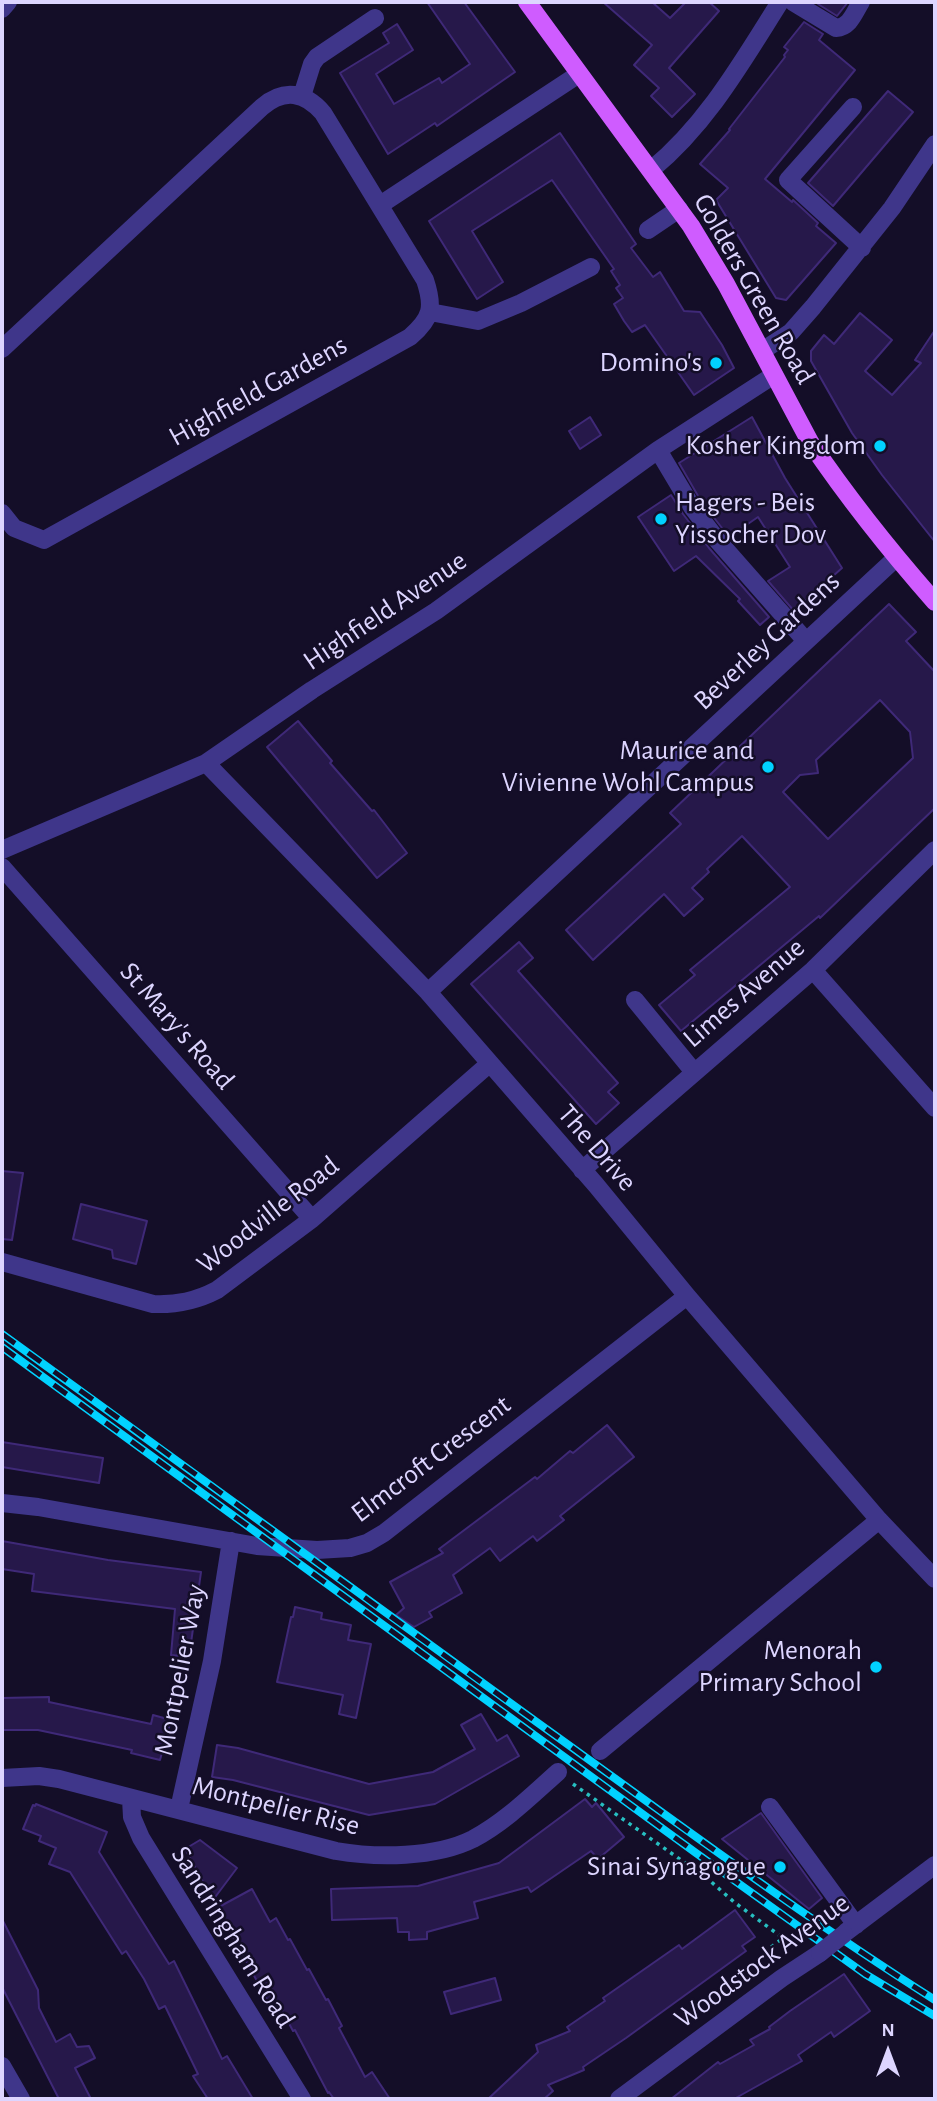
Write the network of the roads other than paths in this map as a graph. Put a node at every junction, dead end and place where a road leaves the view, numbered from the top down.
1 (8, 2) edge
2 (793, 2) edge
3 (861, 2) edge
4 (533, 4) edge
5 (773, 4) edge
6 (2, 9) edge
7 (375, 19) dead end
8 (579, 74) junction
9 (302, 96) junction
10 (853, 107) dead end
11 (935, 144) edge
12 (650, 170) junction
13 (380, 205) junction
14 (679, 209) junction
15 (648, 230) dead end
16 (862, 248) junction
17 (591, 267) dead end
18 (430, 312) junction
19 (2, 349) edge
20 (762, 351) junction
21 (774, 375) junction
22 (658, 450) junction
23 (2, 513) edge
24 (896, 558) junction
25 (935, 602) edge
26 (806, 641) junction
27 (206, 763) junction
28 (2, 850) edge
29 (935, 850) edge
30 (2, 867) edge
31 (813, 970) junction
32 (428, 992) junction
33 (635, 1000) dead end
34 (489, 1064) junction
35 (694, 1072) junction
36 (935, 1108) edge
37 (582, 1170) junction
38 (312, 1219) junction
39 (2, 1262) edge
40 (687, 1296) junction
41 (2, 1503) edge
42 (878, 1520) junction
43 (231, 1541) junction
44 (935, 1579) edge
45 (600, 1751) dead end
46 (558, 1772) dead end
47 (2, 1778) edge
48 (131, 1799) junction
49 (770, 1807) dead end
50 (179, 1809) junction
51 (935, 1865) edge
52 (850, 1929) junction
53 (2, 2066) edge
54 (21, 2099) edge
55 (302, 2099) edge
56 (620, 2099) edge

1 - 6 street
2 - 3 street
4 - 8 main road, Golders Green Road
5 - 12 street
7 - 9 street
8 - 12 main road, Golders Green Road
8 - 13 street
9 - 13 street
9 - 19 street
10 - 16 street
11 - 16 street
12 - 14 main road, Golders Green Road
13 - 18 street
14 - 15 street
14 - 20 main road, Golders Green Road
16 - 20 street
17 - 18 street
18 - 23 street, Highfield Gardens
20 - 21 main road, Golders Green Road
21 - 22 street, Highfield Avenue
21 - 24 main road, Golders Green Road
22 - 26 street
22 - 27 street, Highfield Avenue
24 - 25 main road, Golders Green Road
24 - 26 street, Beverley Gardens
26 - 32 street, Beverley Gardens
27 - 28 street, Highfield Avenue
27 - 32 street, The Drive
29 - 31 street, Limes Avenue
30 - 38 street, St Mary's Road
31 - 35 street, Limes Avenue
31 - 36 street
32 - 34 street, The Drive
33 - 35 street
34 - 37 street, The Drive
34 - 38 street, Woodville Road
35 - 37 street, Limes Avenue
37 - 40 street, The Drive
38 - 39 street, Woodville Road
40 - 42 street, The Drive
40 - 43 street, Elmcroft Crescent
41 - 43 street, Elmcroft Crescent
42 - 44 street, The Drive
42 - 45 street
43 - 50 street, Montpelier Way
46 - 50 street, Montpelier Rise
47 - 48 street, Montpelier Rise
48 - 50 street, Montpelier Rise
48 - 55 street, Sandringham Road
49 - 52 street
51 - 52 street, Woodstock Avenue
52 - 56 street, Woodstock Avenue, bridge
53 - 54 street

